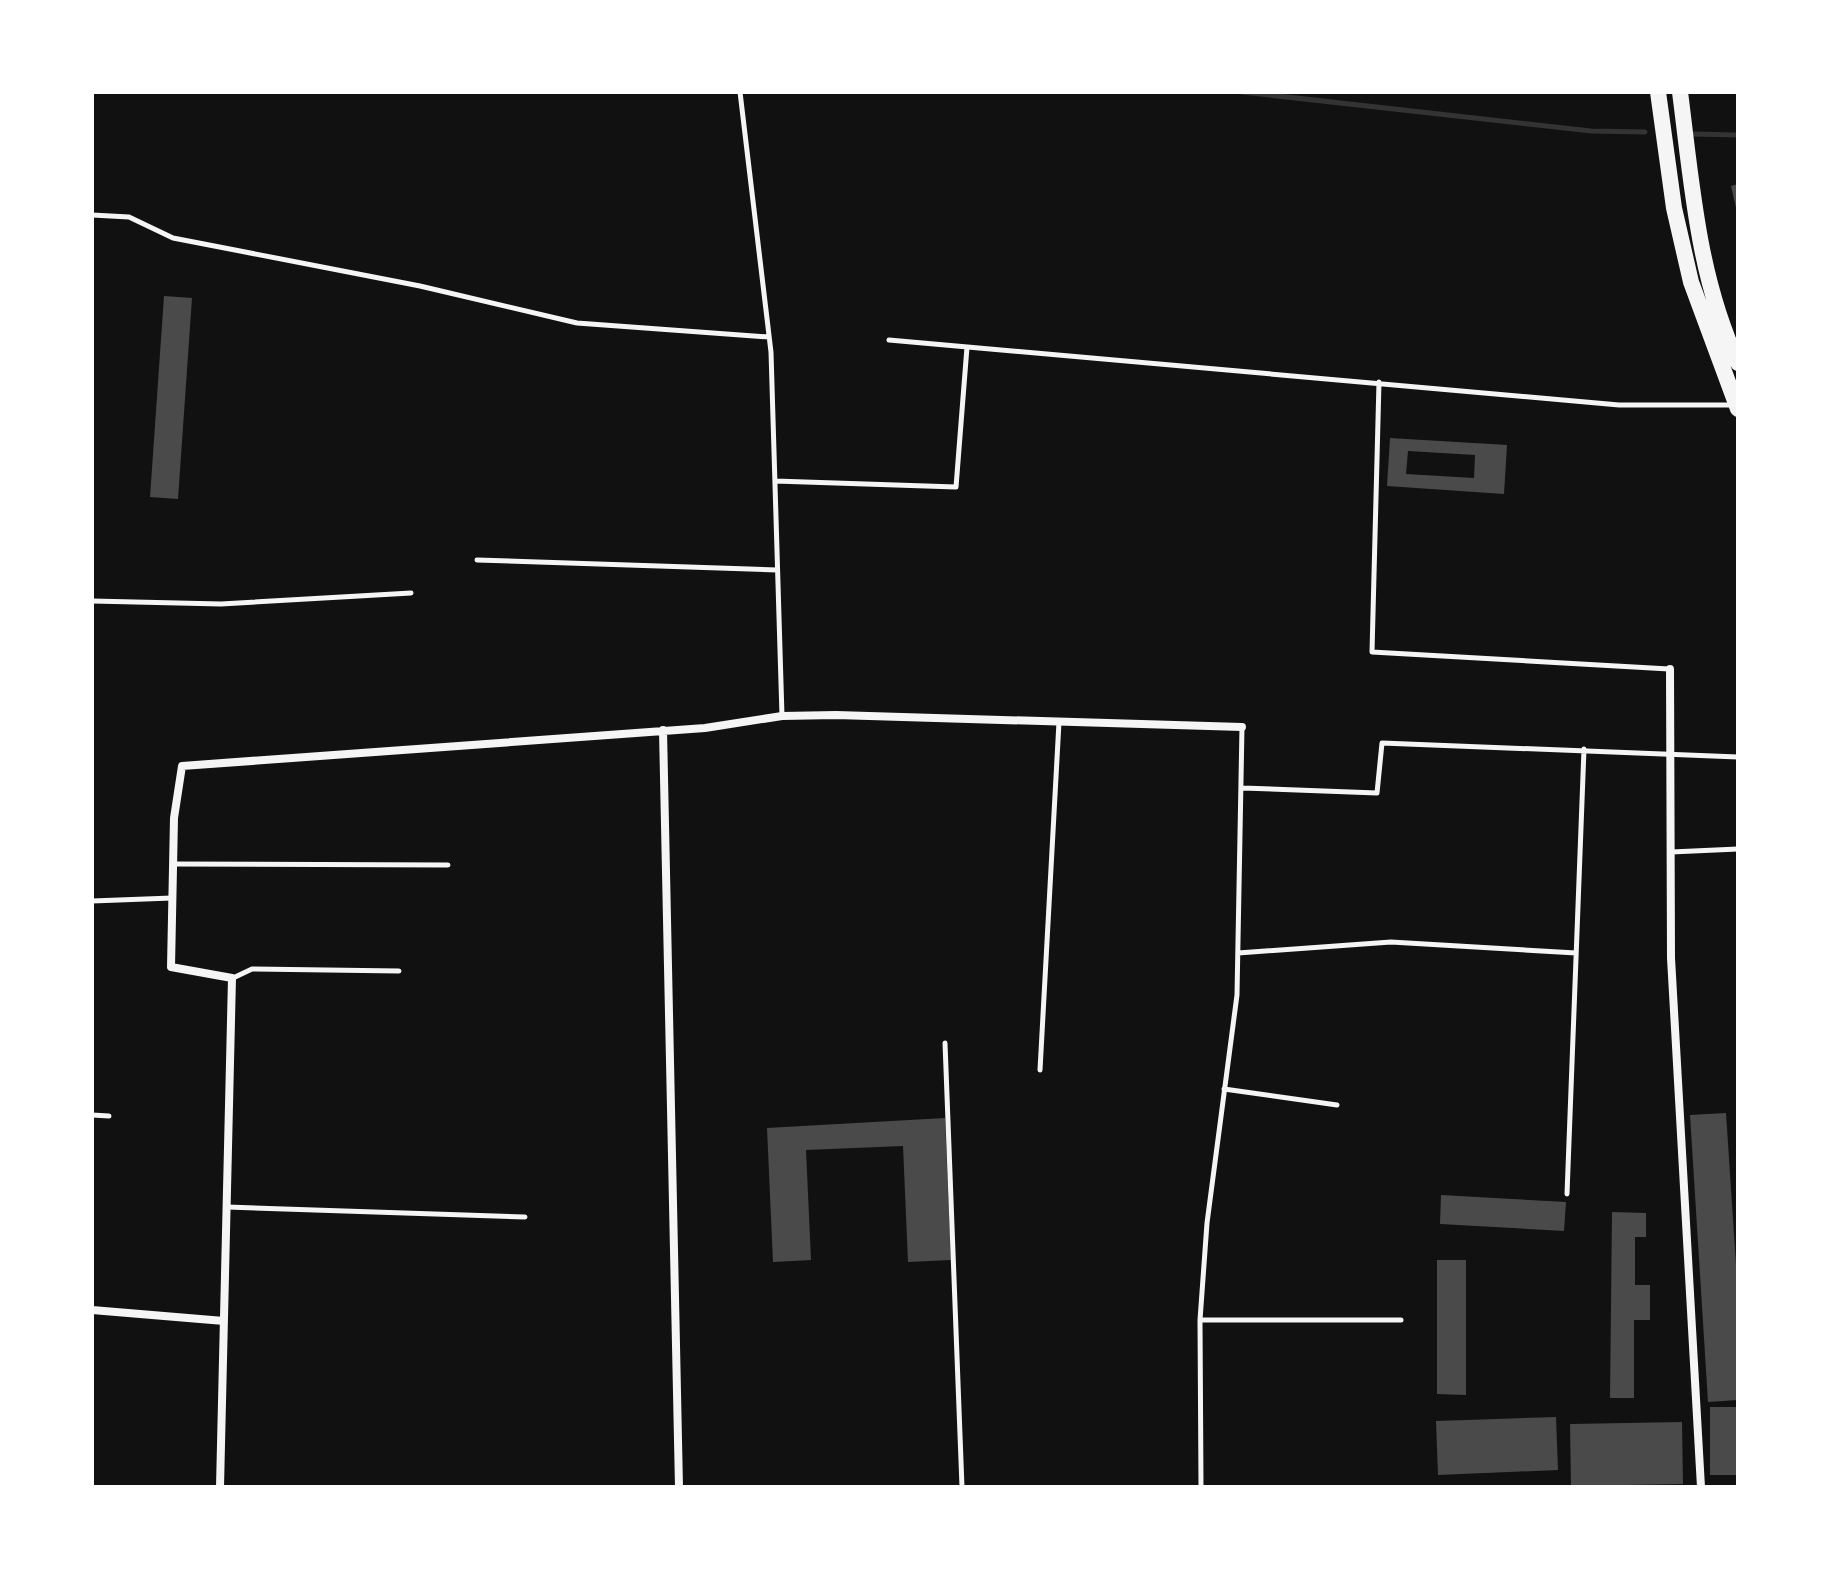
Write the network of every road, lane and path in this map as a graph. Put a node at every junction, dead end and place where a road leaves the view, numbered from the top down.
1 (740, 92) edge
2 (1658, 92) edge
3 (1680, 92) edge
4 (92, 215) edge
5 (769, 337) junction
6 (889, 340) dead end
7 (967, 347) junction
8 (1738, 363) edge
9 (1379, 382) junction
10 (1737, 407) edge
11 (775, 481) junction
12 (477, 560) dead end
13 (777, 570) junction
14 (411, 593) dead end
15 (92, 601) edge
16 (1670, 669) joint
17 (782, 716) junction
18 (1059, 722) junction
19 (1242, 727) joint
20 (663, 730) junction
21 (1584, 749) junction
22 (1670, 755) junction
23 (1738, 757) edge
24 (1242, 788) junction
25 (1738, 849) edge
26 (1671, 852) junction
27 (173, 864) junction
28 (448, 865) dead end
29 (173, 898) junction
30 (92, 901) edge
31 (1238, 953) junction
32 (1576, 953) junction
33 (399, 971) dead end
34 (232, 978) junction
35 (945, 1043) dead end
36 (1040, 1070) dead end
37 (1224, 1089) junction
38 (1337, 1105) dead end
39 (92, 1115) edge
40 (109, 1116) dead end
41 (1567, 1194) dead end
42 (227, 1207) junction
43 (525, 1217) dead end
44 (92, 1310) edge
45 (1200, 1320) junction
46 (1401, 1320) dead end
47 (224, 1321) junction
48 (220, 1487) edge
49 (679, 1487) edge
50 (962, 1487) edge
51 (1201, 1487) edge
52 (1701, 1487) edge

1 - 5 lane
2 - 10 main road
3 - 8 main road
4 - 5 lane
5 - 11 lane
6 - 7 lane
7 - 9 lane
7 - 11 lane
9 - 10 lane
9 - 16 lane
11 - 13 lane
12 - 13 lane
13 - 17 lane
14 - 15 lane
16 - 22 street
17 - 18 street
17 - 20 street
18 - 19 street
18 - 36 lane
19 - 24 lane
20 - 27 street
20 - 49 street
21 - 22 lane
21 - 24 lane
21 - 32 lane
22 - 23 lane
22 - 26 street
24 - 31 lane
25 - 26 lane
26 - 52 street
27 - 28 lane
27 - 29 street
29 - 30 lane
29 - 34 street
31 - 32 lane
31 - 37 lane
32 - 41 lane
33 - 34 lane
34 - 42 street
35 - 50 lane
37 - 38 lane
37 - 45 lane
39 - 40 lane
42 - 43 lane
42 - 47 street
44 - 47 street
45 - 46 lane
45 - 51 lane
47 - 48 street

